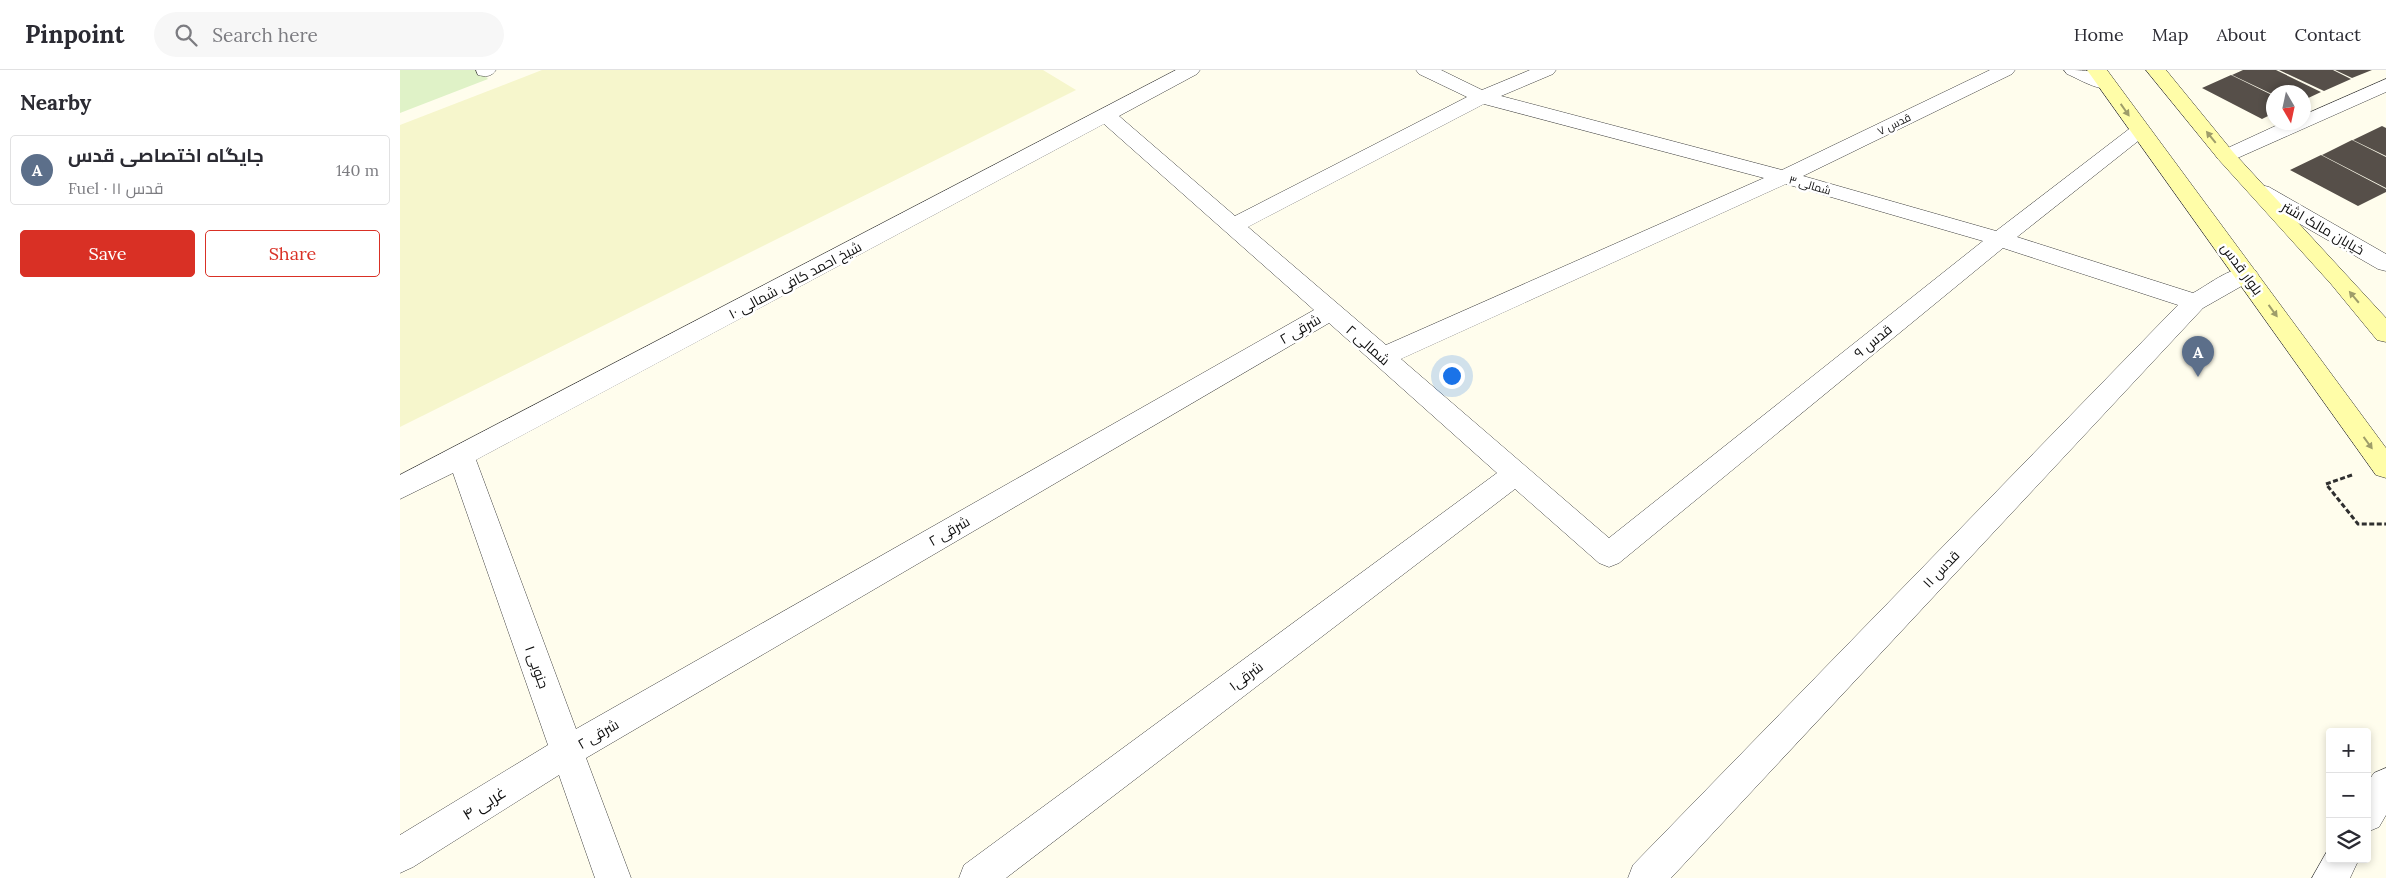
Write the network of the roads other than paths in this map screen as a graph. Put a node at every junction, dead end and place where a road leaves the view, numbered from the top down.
1 (1426, 70) edge
2 (1546, 70) edge
3 (2005, 70) edge
4 (2074, 70) edge
5 (2156, 70) edge
6 (1176, 73) edge
7 (2102, 77) edge
8 (2386, 85) edge
9 (1482, 97) junction
10 (1106, 115) junction
11 (2311, 118) edge
12 (2140, 130) junction
13 (2285, 130) edge
14 (2226, 156) junction
15 (1784, 177) junction
16 (2261, 192) junction
17 (1232, 226) junction
18 (2000, 239) junction
19 (2386, 264) edge
20 (2246, 274) junction
21 (2195, 302) junction
22 (1330, 312) junction
23 (2386, 334) edge
24 (1382, 357) junction
25 (461, 457) junction
26 (2386, 468) edge
27 (1515, 474) junction
28 (400, 488) edge
29 (1609, 555) joint
30 (568, 751) junction
31 (2386, 784) edge
32 (2371, 808) edge
33 (400, 855) edge
34 (2339, 863) edge
35 (613, 878) edge
36 (977, 878) edge
37 (1646, 878) edge
38 (2330, 878) edge

1 - 9 street, شمالی ۳
2 - 9 street
3 - 15 street, قدس ۷
4 - 7 street
14 -> 5 main road
6 - 10 street, شیخ احمد کافی شمالی ۱۰
7 -> 12 main road, بلوار قدس
8 - 11 street
9 - 15 street, شمالی ۳
9 - 17 street
10 - 17 street, شمالی ۲
10 - 25 street, شیخ احمد کافی شمالی ۱۰
12 - 18 street, قدس ۹
12 - 20 main road, بلوار قدس
13 - 14 street
14 - 16 main road
15 - 18 street, شمالی ۳
15 - 24 street, قدس ۷
16 - 19 street, خیابان مالک اشتر
23 -> 16 main road
17 - 22 street, شمالی ۲
18 - 21 street, شمالی ۳
18 - 29 street, قدس ۹
20 - 21 street, قدس ۱۱
20 -> 26 main road, بلوار قدس
21 - 37 street, قدس ۱۱
22 - 24 street, شمالی ۲
22 - 30 street, شرقی ۲
24 - 27 street, شمالی ۲
25 - 28 street, شیخ احمد کافی شمالی ۱۰
25 - 30 street, ۱ جنوبی
27 - 29 street, شمالی ۲
27 - 36 street, شرقی۱
30 - 33 street, غربی ۴
30 - 35 street, ۱ جنوبی
31 - 32 street
34 - 38 street

